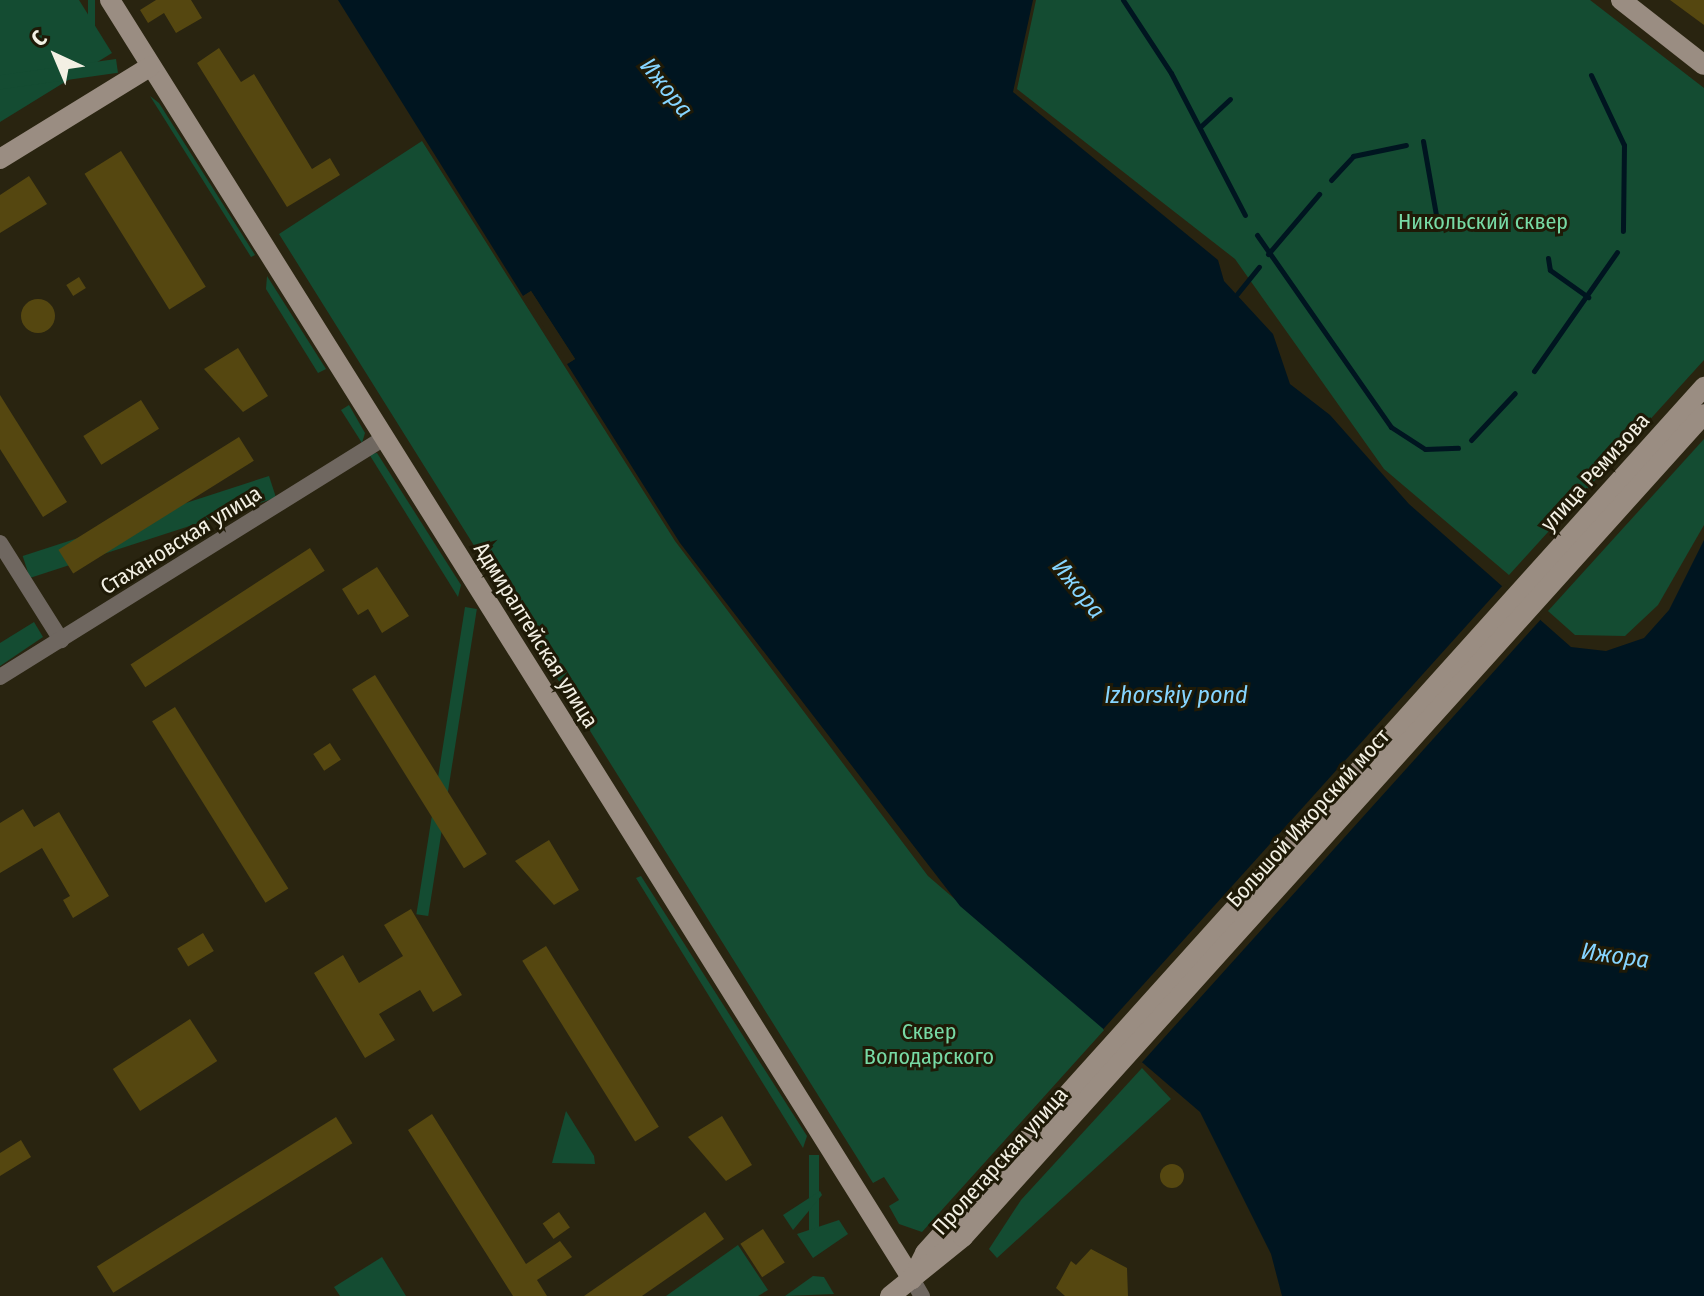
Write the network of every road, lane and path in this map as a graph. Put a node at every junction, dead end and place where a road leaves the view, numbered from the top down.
1 (110, 0) edge
2 (1621, 0) edge
3 (1704, 65) edge
4 (151, 66) junction
5 (0, 159) edge
6 (1704, 387) edge
7 (1704, 414) edge
8 (384, 438) junction
9 (0, 543) edge
10 (1529, 594) junction
11 (61, 640) junction
12 (0, 677) edge
13 (1111, 1062) joint
14 (917, 1288) edge
15 (890, 1296) edge

1 - 4 street, Адмиралтейская улица
2 - 3 street
4 - 5 street
4 - 8 street, Адмиралтейская улица
6 - 10 street, улица Ремизова
7 - 10 street, улица Ремизова
8 - 11 street, Стахановская улица
8 - 14 street, Адмиралтейская улица
9 - 11 street
10 - 13 street, Большой Ижорский мост
11 - 12 street, Стахановская улица
13 - 14 street, Пролетарская улица
14 - 15 street, Пролетарская улица

